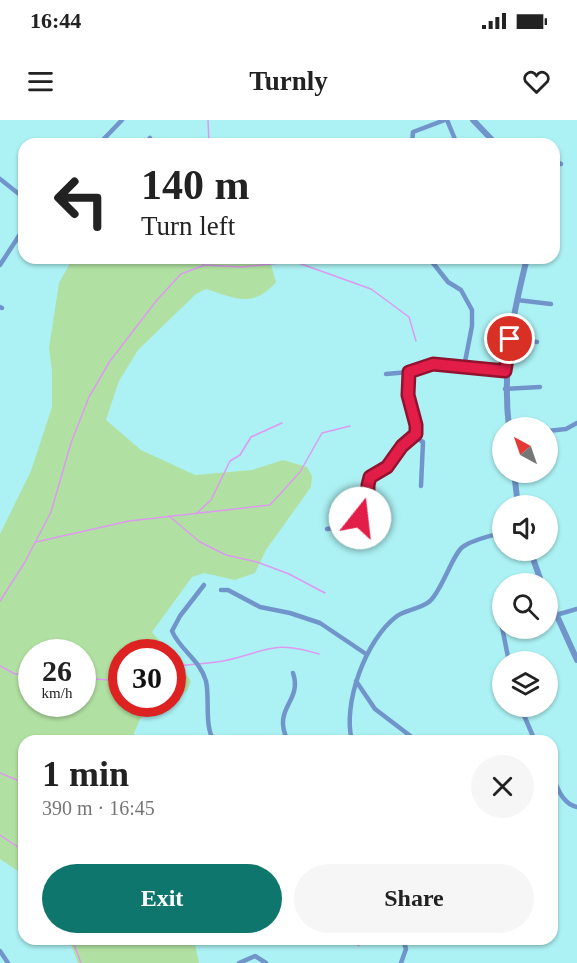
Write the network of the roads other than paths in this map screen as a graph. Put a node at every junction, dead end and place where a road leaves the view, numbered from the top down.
1 (122, 120) edge
2 (446, 120) edge
3 (473, 120) edge
4 (486, 120) edge
5 (480, 126) junction
6 (105, 138) edge
7 (412, 138) edge
8 (454, 138) edge
9 (491, 138) edge
10 (0, 179) edge
11 (18, 193) edge
12 (18, 237) edge
13 (434, 264) edge
14 (526, 264) edge
15 (0, 265) edge
16 (517, 300) junction
17 (551, 304) dead end
18 (510, 339) junction
19 (537, 342) dead end
20 (464, 367) junction
21 (505, 371) junction
22 (409, 372) junction
23 (386, 374) dead end
24 (540, 387) dead end
25 (504, 389) junction
26 (507, 417) edge
27 (577, 423) edge
28 (417, 429) junction
29 (558, 430) edge
30 (421, 486) dead end
31 (327, 529) dead end
32 (492, 535) edge
33 (204, 585) dead end
34 (221, 590) dead end
35 (577, 609) edge
36 (558, 614) edge
37 (558, 619) edge
38 (366, 654) junction
39 (577, 660) edge
40 (293, 673) dead end
41 (357, 681) junction
42 (525, 717) edge
43 (211, 735) edge
44 (285, 735) edge
45 (351, 735) edge
46 (409, 735) edge
47 (532, 735) edge
48 (558, 788) edge
49 (577, 807) edge
50 (405, 945) edge
51 (0, 951) edge
52 (8, 963) edge
53 (239, 963) edge
54 (266, 963) edge
55 (400, 963) edge

1 - 6 street
2 - 7 street
2 - 8 street
3 - 5 street
4 - 5 street
5 - 9 street
10 - 11 street
12 - 15 street
13 - 20 street
14 - 16 street
16 - 17 street
16 - 18 street
18 - 19 street
18 - 21 street
20 - 21 street
20 - 22 street
21 - 25 street
22 - 23 street
22 - 28 street
24 - 25 street
25 - 26 street
27 - 29 street
28 - 30 street
28 - 31 street
32 - 38 street
33 - 43 street
34 - 38 street
35 - 36 street
37 - 39 street
38 - 41 street
40 - 44 street
41 - 45 street
41 - 46 street
42 - 47 street
48 - 49 street
50 - 55 street
51 - 52 street
53 - 54 street

